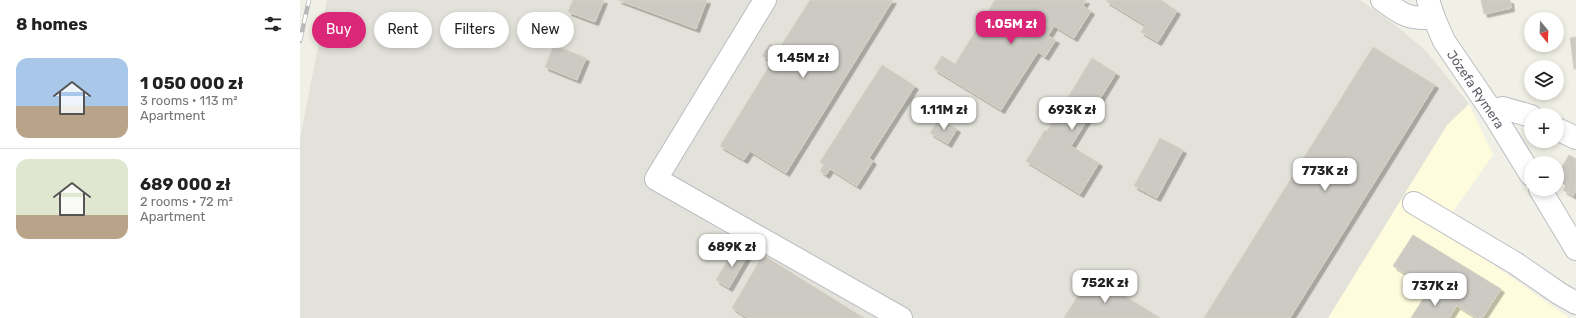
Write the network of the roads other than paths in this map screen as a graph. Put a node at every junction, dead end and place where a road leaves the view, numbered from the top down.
1 (765, 0) edge
2 (1382, 0) edge
3 (1431, 9) edge
4 (1491, 110) junction
5 (1524, 114) edge
6 (1564, 132) edge
7 (1576, 138) edge
8 (1524, 164) edge
9 (1544, 196) edge
10 (1414, 203) dead end
11 (1576, 249) edge
12 (1576, 303) edge
13 (901, 318) edge

1 - 13 street
2 - 3 street
3 - 4 street, Józefa Rymera
4 - 5 street
4 - 8 street, Józefa Rymera
6 - 7 street
9 - 11 street
10 - 12 street

